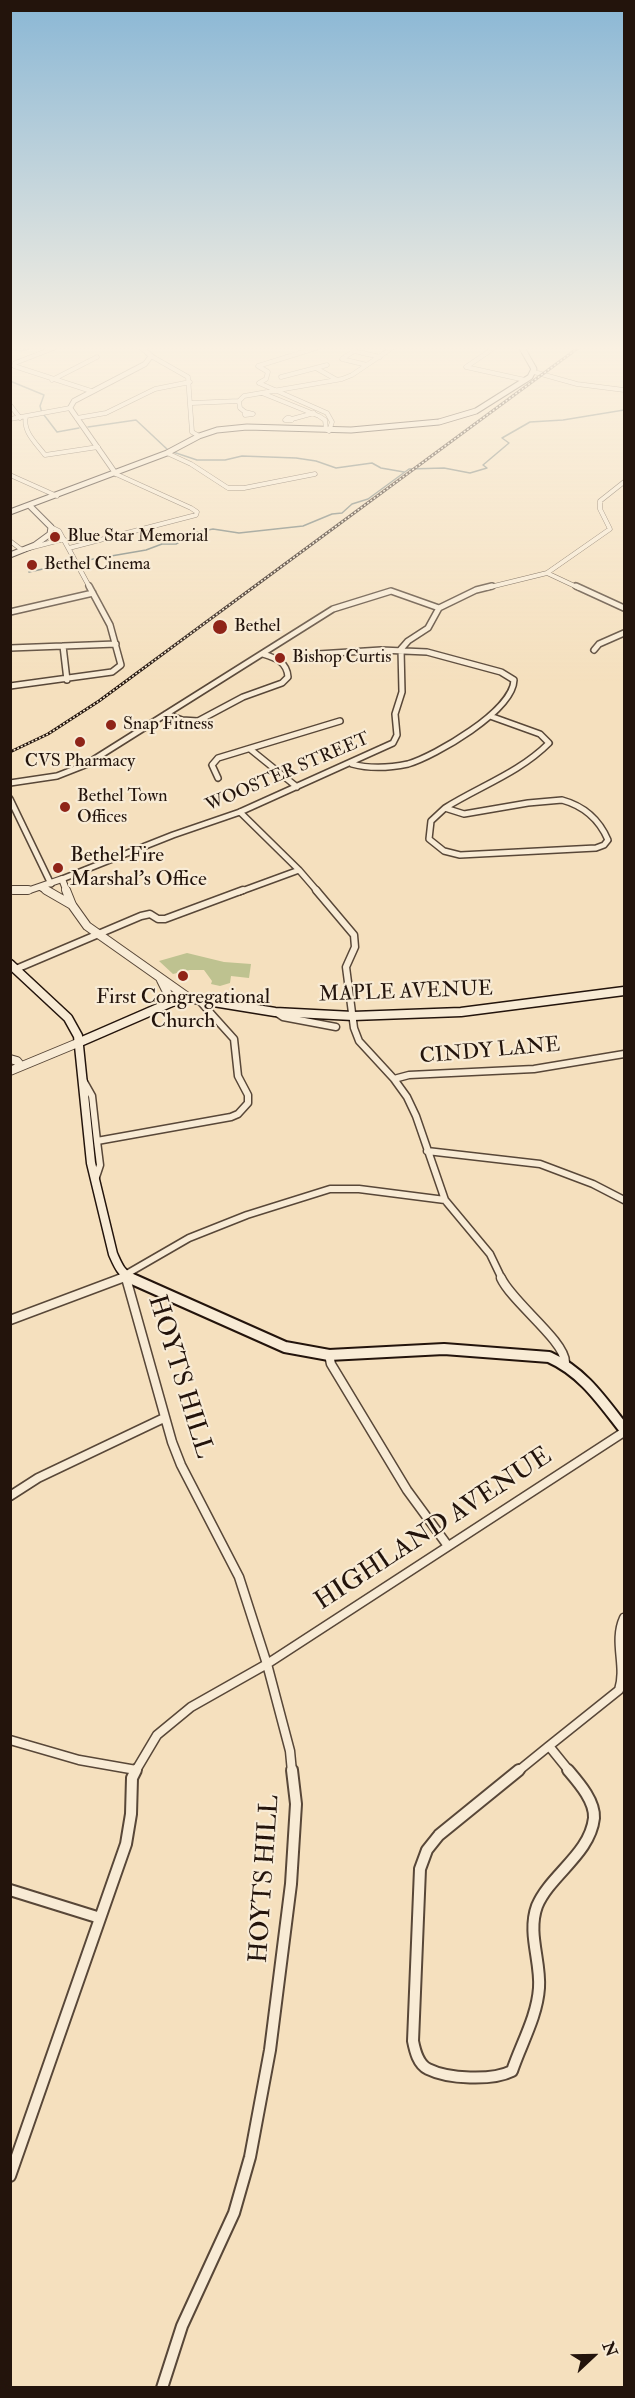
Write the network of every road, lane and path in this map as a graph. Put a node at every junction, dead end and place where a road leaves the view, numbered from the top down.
1 (107, 460) edge
2 (151, 460) edge
3 (184, 460) edge
4 (116, 474) junction
5 (315, 474) dead end
6 (10, 476) edge
7 (624, 483) edge
8 (57, 496) junction
9 (30, 506) junction
10 (10, 512) edge
11 (51, 527) junction
12 (64, 539) junction
13 (10, 541) edge
14 (69, 548) junction
15 (22, 550) junction
16 (10, 555) edge
17 (547, 573) junction
18 (93, 593) junction
19 (439, 608) junction
20 (624, 608) edge
21 (10, 612) edge
22 (624, 633) edge
23 (116, 644) junction
24 (63, 646) junction
25 (10, 648) edge
26 (401, 649) junction
27 (594, 650) dead end
28 (263, 654) junction
29 (318, 654) dead end
30 (67, 680) junction
31 (10, 686) edge
32 (166, 714) junction
33 (490, 716) junction
34 (340, 721) dead end
35 (250, 749) junction
36 (352, 764) junction
37 (218, 778) dead end
38 (10, 783) edge
39 (297, 787) junction
40 (10, 799) edge
41 (445, 808) junction
42 (240, 812) junction
43 (300, 870) junction
44 (62, 879) junction
45 (51, 884) junction
46 (42, 888) junction
47 (12, 892) edge
48 (72, 905) junction
49 (97, 934) junction
50 (13, 966) edge
51 (159, 978) junction
52 (624, 991) edge
53 (194, 999) junction
54 (172, 1002) junction
55 (275, 1012) junction
56 (353, 1016) junction
57 (336, 1027) dead end
58 (80, 1041) junction
59 (624, 1054) edge
60 (10, 1059) edge
61 (21, 1066) junction
62 (10, 1071) edge
63 (83, 1079) junction
64 (394, 1079) junction
65 (97, 1141) junction
66 (427, 1151) junction
67 (95, 1179) junction
68 (445, 1200) junction
69 (624, 1200) edge
70 (126, 1276) junction
71 (10, 1320) edge
72 (329, 1355) junction
73 (565, 1362) junction
74 (165, 1418) junction
75 (624, 1431) edge
76 (10, 1496) edge
77 (448, 1546) junction
78 (624, 1618) edge
79 (267, 1664) junction
80 (624, 1684) edge
81 (10, 1740) edge
82 (549, 1746) junction
83 (136, 1770) junction
84 (10, 1890) edge
85 (100, 1918) junction
86 (10, 2176) edge
87 (162, 2388) edge

1 - 4 street
2 - 4 main road
3 - 5 street
4 - 8 main road
4 - 14 street
6 - 8 street
7 - 17 street
8 - 9 main road
9 - 10 main road
9 - 11 main road
11 - 12 street
11 - 15 main road
12 - 14 street
12 - 15 street
13 - 15 street
14 - 18 street
15 - 16 main road
17 - 19 street
17 - 20 street
18 - 21 street
18 - 23 street
19 - 26 street
19 - 28 street
22 - 27 street
23 - 24 street
23 - 30 street
24 - 25 street
24 - 30 street
26 - 29 street
26 - 33 street
26 - 36 street, WOOSTER STREET
28 - 32 street
28 - 32 street
30 - 31 street
32 - 38 street
33 - 36 street
33 - 41 street
34 - 35 street
35 - 37 street
35 - 39 street
36 - 39 street, WOOSTER STREET
39 - 42 street, WOOSTER STREET
40 - 45 street
41 - 41 street
42 - 43 street
42 - 44 street, WOOSTER STREET
43 - 49 street
43 - 56 street
44 - 45 street, WOOSTER STREET
44 - 48 street
45 - 46 street, WOOSTER STREET
46 - 47 street, WOOSTER STREET
46 - 48 street
48 - 49 street
49 - 50 street
49 - 51 street
50 - 58 main road
51 - 53 street
51 - 54 street
52 - 56 main road, MAPLE AVENUE
53 - 54 main road
53 - 55 main road, MAPLE AVENUE
53 - 65 street
54 - 58 main road
55 - 56 main road, MAPLE AVENUE
55 - 57 street
56 - 64 street
58 - 61 street
58 - 63 main road
59 - 64 street, CINDY LANE
60 - 61 street
61 - 62 street
63 - 65 street
63 - 67 main road
64 - 66 street
65 - 67 street
66 - 68 street
66 - 69 street
67 - 70 main road
68 - 70 street
68 - 73 street
70 - 71 street
70 - 72 main road
70 - 74 street, HOYTS HILL
72 - 73 main road
72 - 77 street
73 - 75 main road
74 - 76 street
74 - 79 street, HOYTS HILL
75 - 77 street, HIGHLAND AVENUE
77 - 79 street, HIGHLAND AVENUE
78 - 80 street
79 - 83 street, HIGHLAND AVENUE
79 - 87 street, HOYTS HILL
80 - 82 street
81 - 83 street
82 - 82 street
83 - 85 street
84 - 85 street
85 - 86 street

